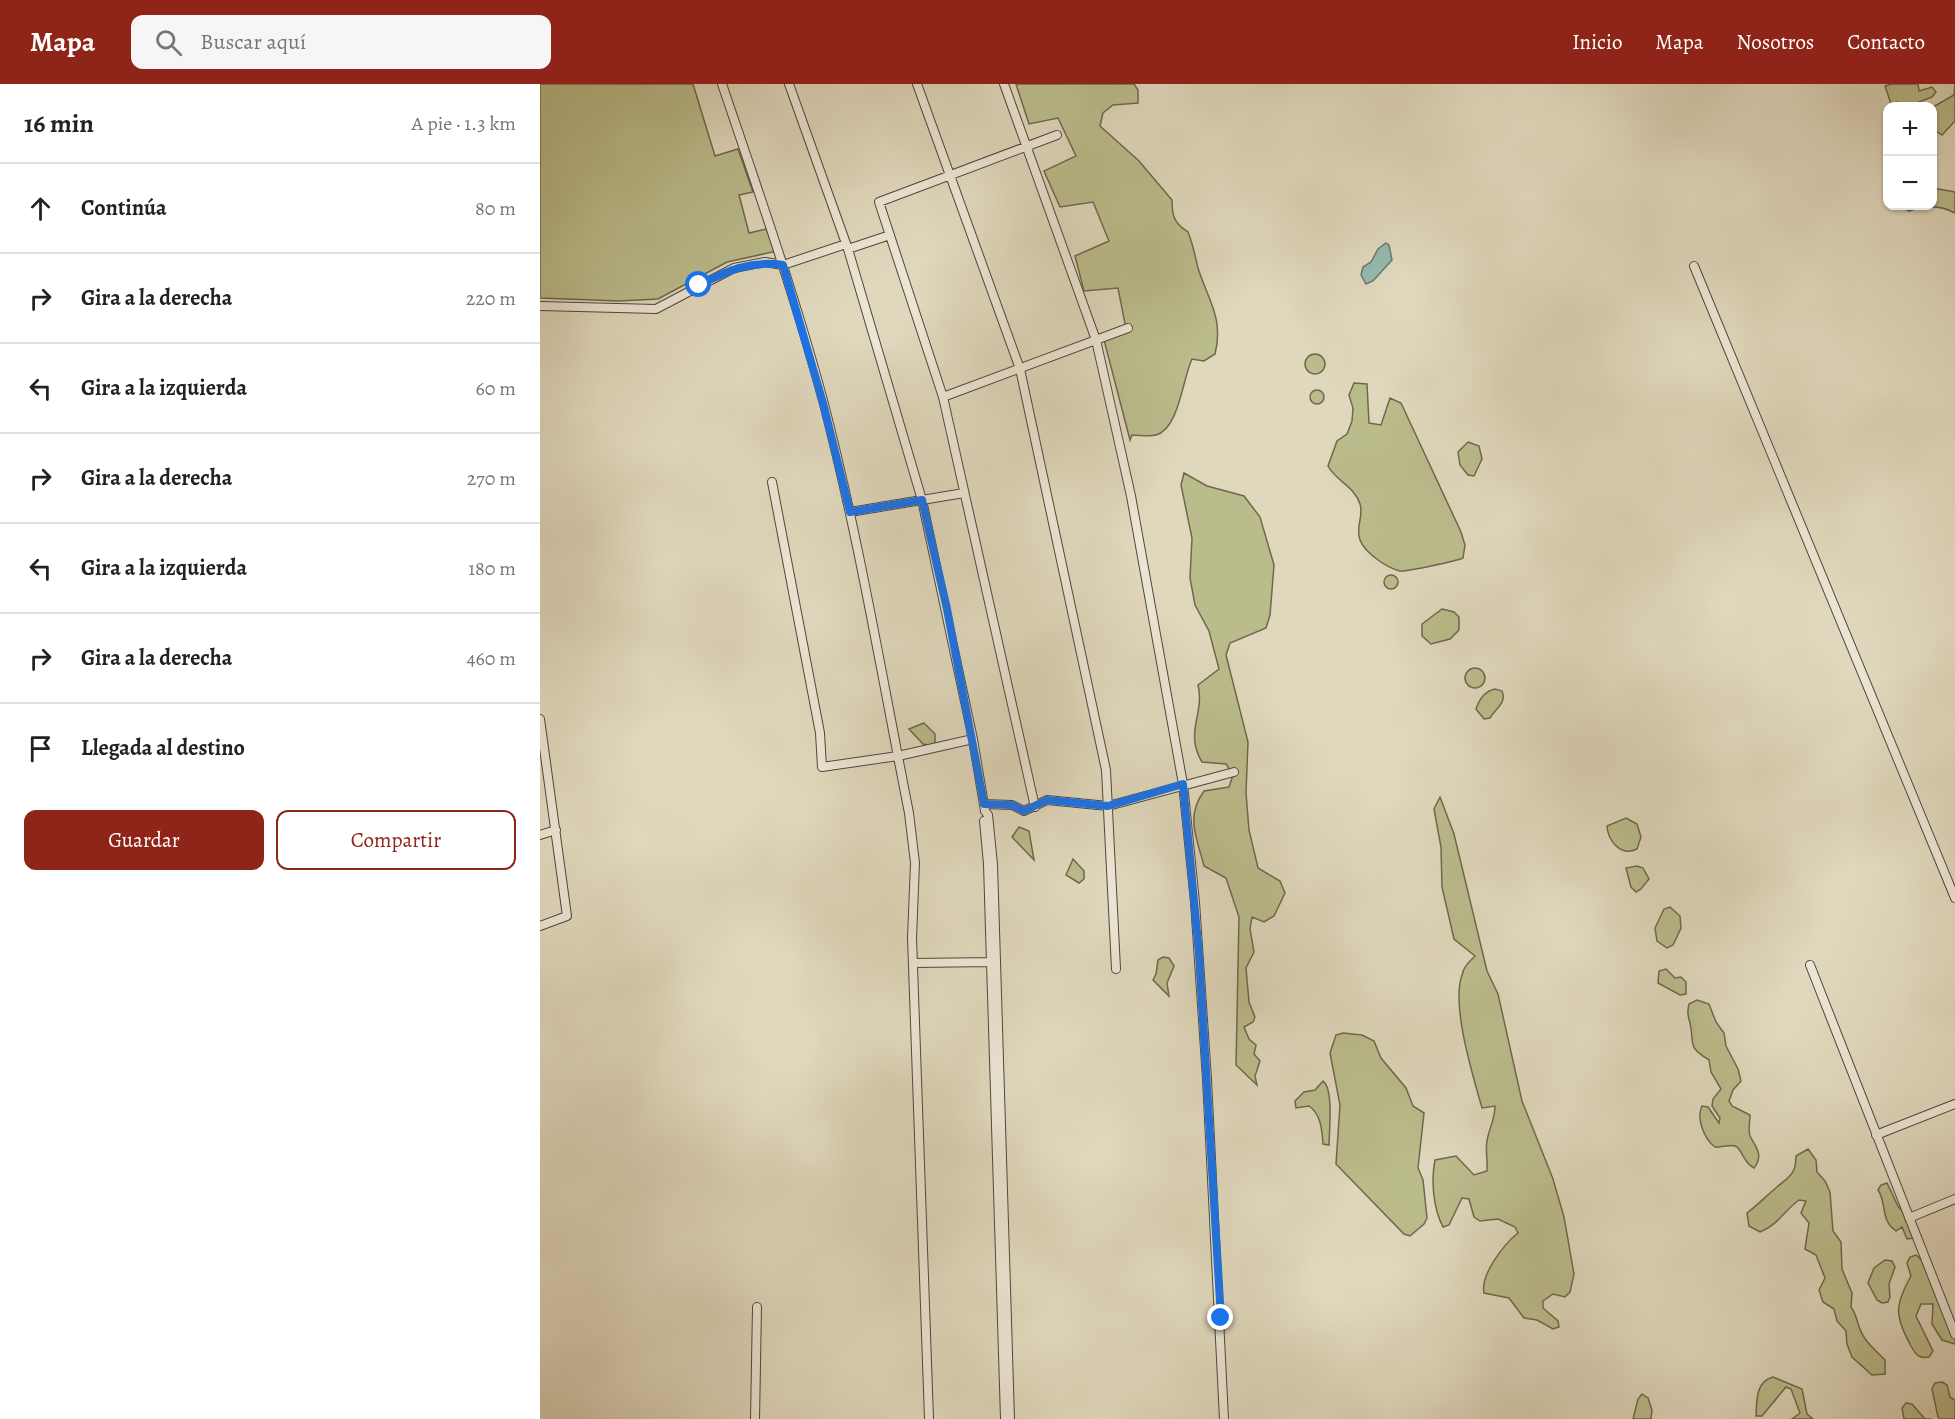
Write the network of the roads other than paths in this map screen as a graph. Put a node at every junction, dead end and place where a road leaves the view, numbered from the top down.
1 (722, 84) edge
2 (789, 84) edge
3 (917, 84) edge
4 (1004, 84) edge
5 (1057, 135) dead end
6 (1026, 147) junction
7 (950, 176) junction
8 (890, 235) junction
9 (847, 246) junction
10 (783, 265) junction
11 (1694, 266) dead end
12 (540, 306) edge
13 (1128, 328) dead end
14 (1096, 340) junction
15 (1020, 369) junction
16 (942, 397) junction
17 (772, 482) dead end
18 (964, 493) junction
19 (922, 500) junction
20 (850, 512) junction
21 (540, 719) edge
22 (542, 734) edge
23 (973, 739) junction
24 (898, 756) junction
25 (1234, 772) dead end
26 (1183, 784) junction
27 (1108, 806) junction
28 (984, 807) junction
29 (1035, 807) junction
30 (556, 830) junction
31 (540, 835) edge
32 (1955, 898) edge
33 (540, 926) edge
34 (994, 962) junction
35 (913, 963) junction
36 (1810, 965) dead end
37 (1116, 969) dead end
38 (1955, 1104) edge
39 (1876, 1135) junction
40 (1955, 1199) edge
41 (1909, 1218) junction
42 (757, 1307) dead end
43 (1955, 1334) edge
44 (755, 1419) edge
45 (929, 1419) edge
46 (1005, 1419) edge
47 (1010, 1419) edge
48 (1224, 1419) edge

1 - 10 street
2 - 9 street
3 - 7 street
4 - 6 street
5 - 6 street
6 - 7 street
6 - 14 street
7 - 8 street
7 - 15 street
8 - 9 street
8 - 16 street
9 - 10 street
9 - 19 street
10 - 12 street
10 - 20 street
11 - 32 street
13 - 14 street
14 - 15 street
14 - 26 street
15 - 16 street
15 - 27 street
16 - 18 street
17 - 24 street
18 - 19 street
18 - 29 street
19 - 20 street
19 - 23 street
20 - 24 street
21 - 22 street
22 - 30 street
23 - 24 street
23 - 28 street
24 - 35 street
25 - 26 street
26 - 27 street
26 - 48 street
27 - 29 street
27 - 37 street
28 - 29 street
28 - 34 street
30 - 31 street
30 - 33 street
34 - 35 street
34 - 46 street
34 - 47 street
35 - 45 street
36 - 39 street
38 - 39 street
39 - 41 street
40 - 41 street
41 - 43 street
42 - 44 street

